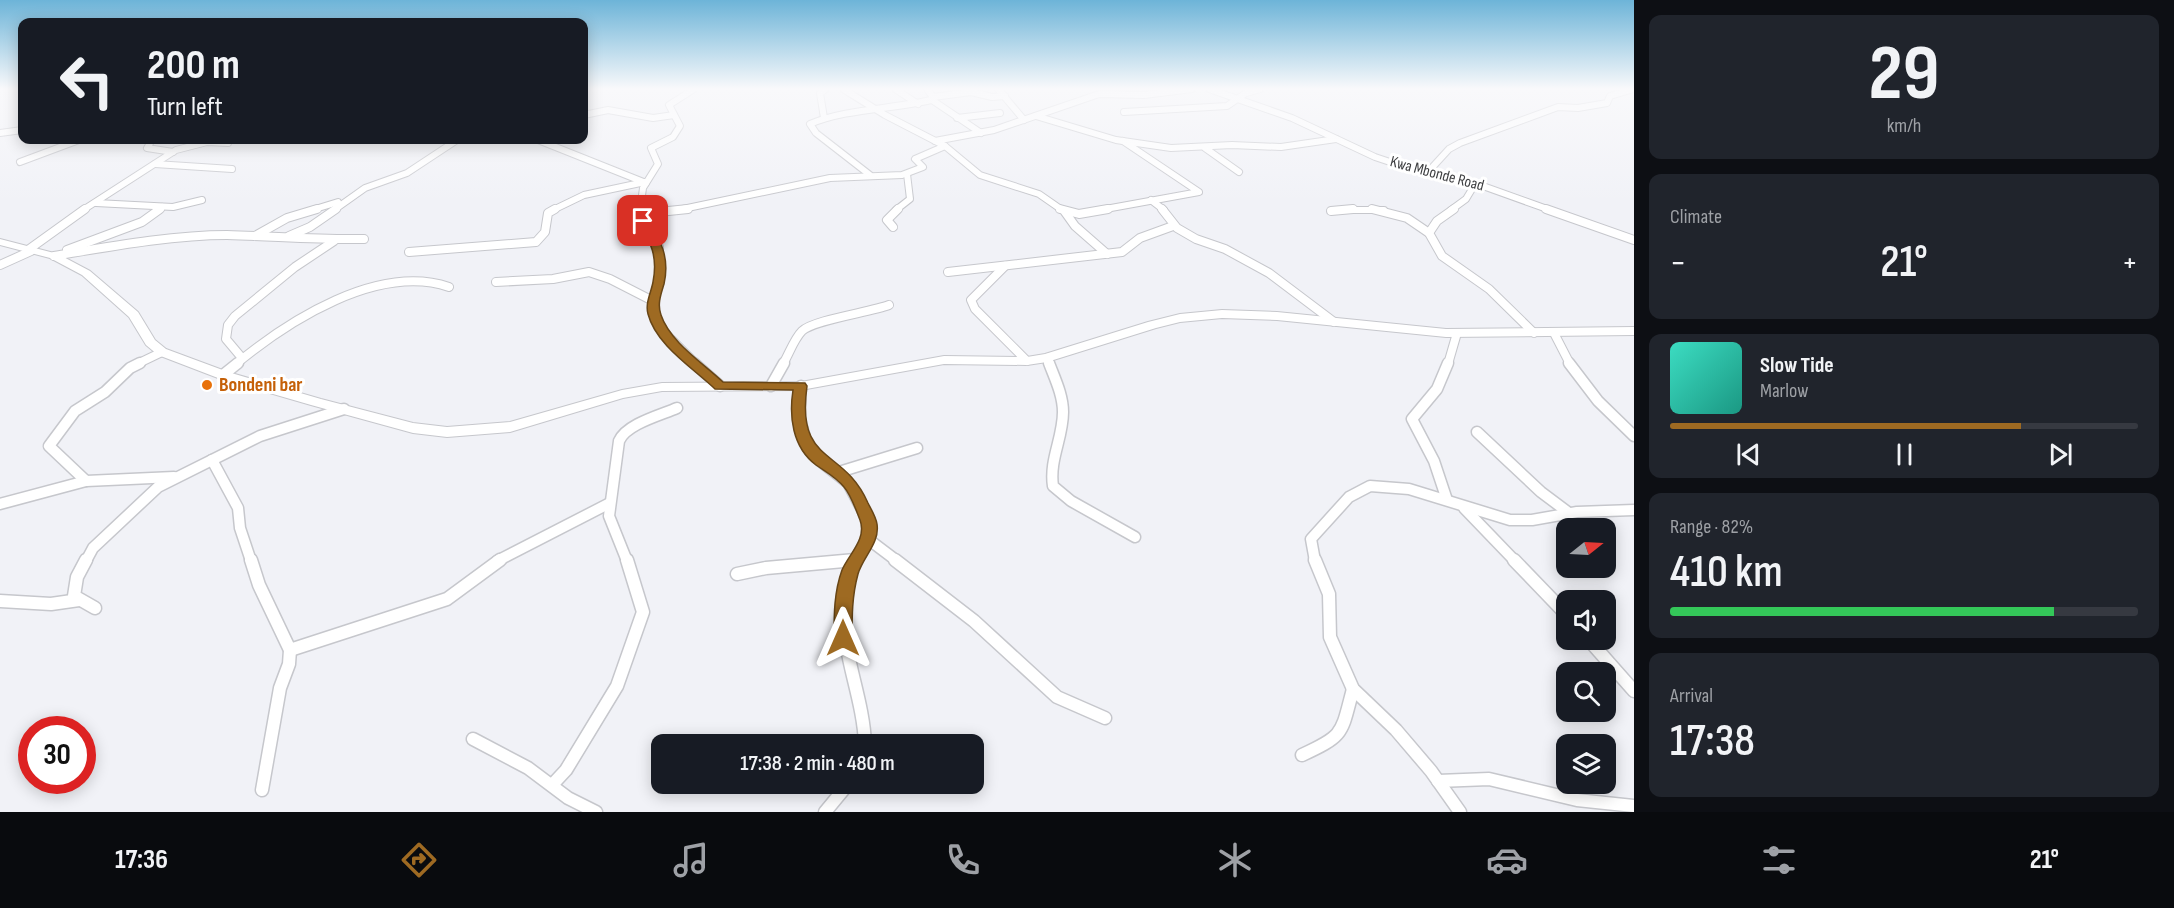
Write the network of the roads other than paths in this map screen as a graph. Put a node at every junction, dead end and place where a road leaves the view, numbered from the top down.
1 (680, 127) edge
2 (810, 127) edge
3 (909, 127) edge
4 (971, 127) edge
5 (1001, 127) edge
6 (1074, 127) edge
7 (1312, 127) edge
8 (1504, 127) edge
9 (18, 131) edge
10 (0, 133) edge
11 (981, 133) junction
12 (1336, 139) junction
13 (935, 141) junction
14 (1123, 141) junction
15 (1320, 143) junction
16 (68, 144) edge
17 (150, 144) edge
18 (200, 144) edge
19 (451, 144) edge
20 (548, 144) edge
21 (945, 146) junction
22 (1350, 147) junction
23 (1204, 148) junction
24 (172, 152) junction
25 (20, 162) dead end
26 (156, 164) junction
27 (232, 169) dead end
28 (1239, 172) dead end
29 (1428, 172) junction
30 (907, 174) junction
31 (870, 175) junction
32 (645, 182) junction
33 (1475, 184) junction
34 (347, 199) junction
35 (202, 200) dead end
36 (1151, 200) junction
37 (94, 203) junction
38 (162, 207) junction
39 (1331, 211) dead end
40 (1065, 212) junction
41 (639, 214) junction
42 (1173, 226) junction
43 (893, 227) dead end
44 (1430, 233) junction
45 (255, 236) junction
46 (283, 238) junction
47 (364, 239) dead end
48 (1634, 240) edge
49 (334, 241) junction
50 (0, 242) edge
51 (29, 250) junction
52 (410, 252) dead end
53 (1107, 254) junction
54 (53, 256) junction
55 (0, 266) edge
56 (1005, 266) junction
57 (948, 272) dead end
58 (496, 282) dead end
59 (449, 287) dead end
60 (653, 301) junction
61 (889, 305) dead end
62 (1335, 322) junction
63 (1634, 331) edge
64 (1457, 333) junction
65 (1534, 333) junction
66 (1554, 333) junction
67 (162, 352) junction
68 (242, 358) junction
69 (1047, 358) junction
70 (1027, 361) junction
71 (223, 375) junction
72 (720, 386) junction
73 (771, 386) junction
74 (801, 386) junction
75 (676, 408) dead end
76 (344, 409) junction
77 (1477, 432) dead end
78 (1634, 436) edge
79 (917, 448) dead end
80 (212, 459) junction
81 (839, 472) junction
82 (174, 477) junction
83 (86, 481) junction
84 (1447, 500) junction
85 (610, 503) junction
86 (0, 504) edge
87 (1462, 506) junction
88 (1634, 510) edge
89 (1569, 513) junction
90 (1135, 537) dead end
91 (868, 539) junction
92 (855, 560) junction
93 (737, 574) dead end
94 (79, 600) junction
95 (0, 601) edge
96 (1556, 604) edge
97 (95, 608) dead end
98 (291, 650) junction
99 (1598, 650) edge
100 (1353, 688) junction
101 (1634, 691) edge
102 (1105, 718) dead end
103 (864, 734) edge
104 (473, 739) dead end
105 (1302, 755) dead end
106 (1438, 781) junction
107 (552, 785) junction
108 (262, 790) dead end
109 (840, 794) edge
110 (1634, 806) edge
111 (596, 812) edge
112 (825, 812) edge
113 (1460, 812) edge

1 - 32 street
2 - 31 street
3 - 13 street
4 - 11 street
5 - 11 street
6 - 14 street
7 - 12 street, Kwa Mbonde Road
8 - 29 street
9 - 10 street
11 - 13 street
12 - 15 street
12 - 22 street, Kwa Mbonde Road
13 - 21 street
14 - 23 street
14 - 36 street
15 - 22 street
15 - 23 street
16 - 25 street
17 - 24 street
18 - 24 street
19 - 34 street
20 - 32 street
21 - 30 street
21 - 40 street
22 - 29 street, Kwa Mbonde Road
23 - 28 street
24 - 26 street
26 - 27 street
26 - 37 street
29 - 33 street, Kwa Mbonde Road
30 - 31 street
30 - 43 street
31 - 41 street
32 - 41 street
32 - 52 street
33 - 44 street
33 - 48 street, Kwa Mbonde Road
34 - 45 street
34 - 46 street
35 - 38 street
36 - 40 street
36 - 42 street
37 - 38 street
37 - 51 street
38 - 54 street
39 - 44 street
40 - 53 street
41 - 60 street
42 - 53 street
42 - 62 street
44 - 65 street
45 - 46 street
45 - 54 street
46 - 49 street
47 - 49 street
49 - 68 street
50 - 51 street
51 - 54 street
51 - 55 street
53 - 56 street
54 - 67 street
56 - 57 street
56 - 70 street
58 - 60 street
59 - 68 street
60 - 72 street
61 - 73 street
62 - 64 street
62 - 69 street
63 - 66 street
64 - 65 street
64 - 84 street
65 - 66 street
66 - 78 street
67 - 71 street
67 - 83 street
68 - 71 street
69 - 70 street
69 - 90 street
70 - 74 street
71 - 76 street
72 - 73 street
72 - 76 street
73 - 74 street
74 - 81 street
75 - 85 street
76 - 80 street
77 - 89 street
79 - 81 street
80 - 82 street
80 - 98 street
81 - 91 street
82 - 83 street
82 - 94 street
83 - 86 street
84 - 87 street
84 - 100 street
85 - 98 street
85 - 107 street
87 - 89 street
87 - 96 street
88 - 89 street
91 - 92 street
91 - 102 street
92 - 93 street
92 - 103 street
94 - 95 street
94 - 97 street
98 - 108 street
99 - 101 street
100 - 105 street
100 - 106 street
104 - 107 street
106 - 110 street
106 - 113 street
107 - 111 street
109 - 112 street

